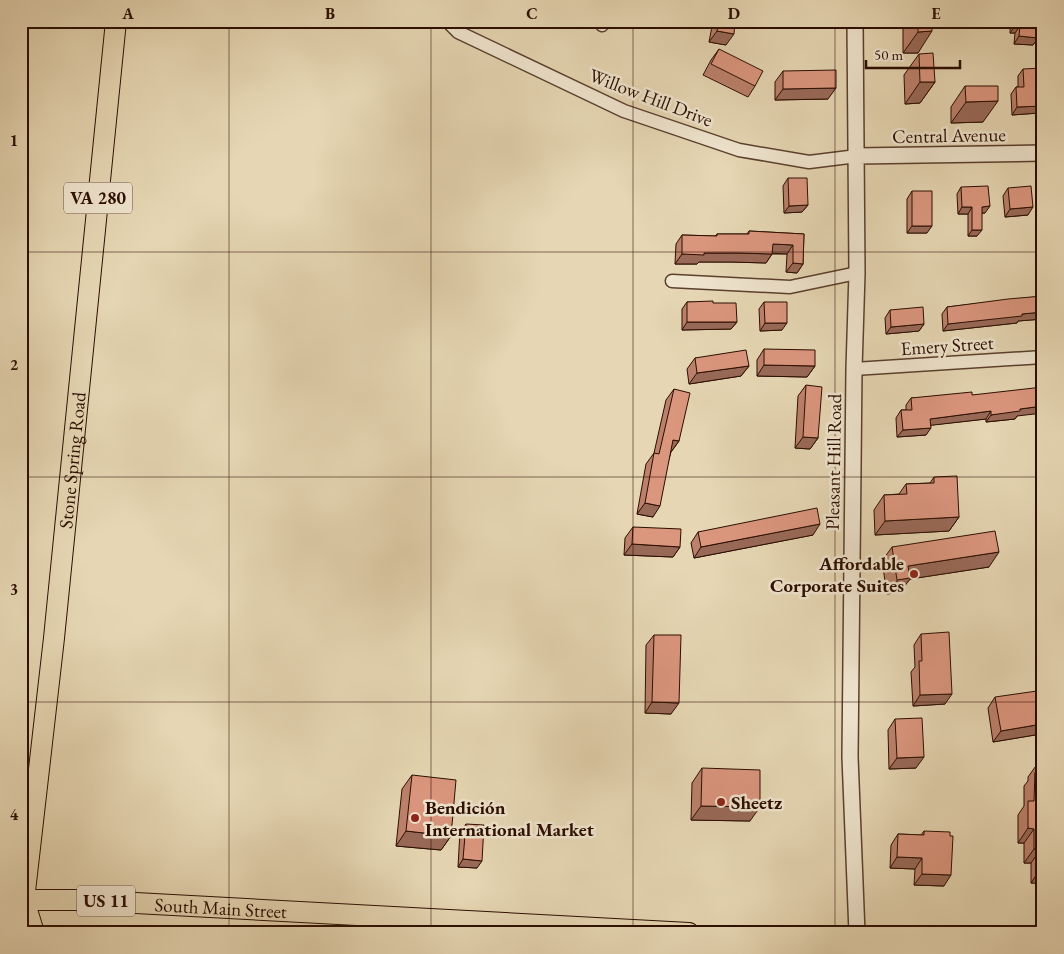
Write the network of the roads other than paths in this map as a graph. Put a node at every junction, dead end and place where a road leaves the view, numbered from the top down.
1 (116, 21) edge
2 (446, 21) edge
3 (855, 21) edge
4 (1043, 153) edge
5 (856, 156) junction
6 (857, 273) junction
7 (672, 282) dead end
8 (1043, 357) edge
9 (854, 370) junction
10 (22, 902) edge
11 (34, 933) edge
12 (689, 933) edge
13 (857, 933) edge

1 - 10 main road, Stone Spring Road / VA 280
2 - 5 street, Willow Hill Drive
3 - 5 street, Pleasant Hill Road
4 - 5 street, Central Avenue
5 - 6 street, Pleasant Hill Road
6 - 7 street
6 - 9 street, Pleasant Hill Road
8 - 9 street, Emery Street
9 - 13 street, Pleasant Hill Road
10 - 11 main road, Stone Spring Road / VA 280
10 - 12 main road, South Main Street / US 11

